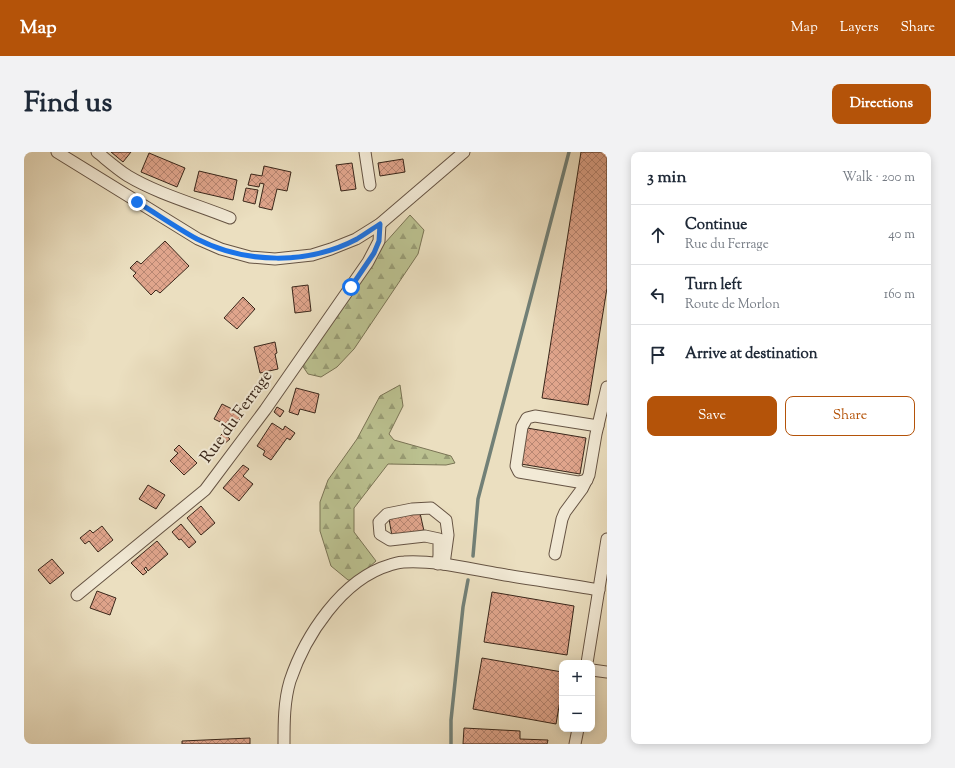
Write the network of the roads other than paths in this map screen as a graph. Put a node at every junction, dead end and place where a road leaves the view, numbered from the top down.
1 (57, 152) edge
2 (97, 152) edge
3 (365, 152) edge
4 (464, 152) edge
5 (370, 186) dead end
6 (230, 218) dead end
7 (380, 224) junction
8 (607, 392) edge
9 (598, 426) junction
10 (587, 480) junction
11 (607, 539) edge
12 (555, 554) dead end
13 (441, 564) junction
14 (599, 590) junction
15 (77, 595) dead end
16 (588, 660) edge
17 (595, 670) edge
18 (607, 672) edge
19 (577, 732) edge
20 (284, 744) edge
21 (575, 744) edge

1 - 7 street
2 - 6 street
3 - 5 street
4 - 7 street
7 - 15 street, Rue du Ferrage
8 - 9 street
9 - 10 street
9 - 10 street
10 - 12 street
11 - 14 street
13 - 13 street
13 - 14 street
13 - 20 street
14 - 16 street
17 - 18 street
19 - 21 street

